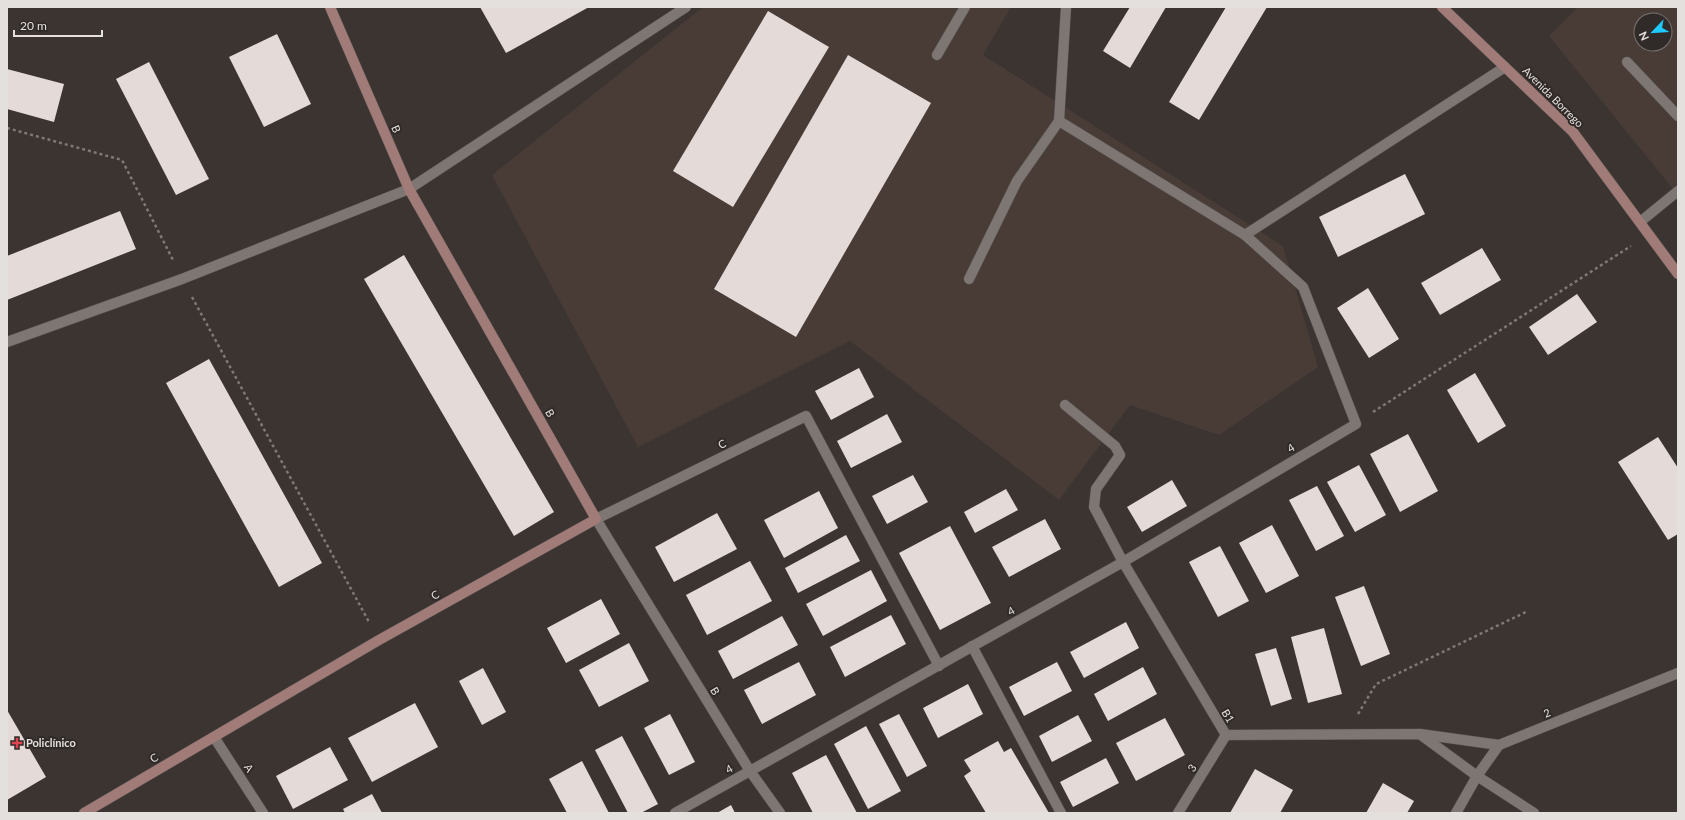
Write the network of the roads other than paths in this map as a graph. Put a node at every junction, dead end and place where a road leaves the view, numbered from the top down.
1 (330, 7) edge
2 (686, 7) edge
3 (965, 7) edge
4 (1066, 7) edge
5 (1442, 7) edge
6 (937, 55) dead end
7 (1627, 62) dead end
8 (1505, 67) junction
9 (1678, 116) edge
10 (1059, 121) junction
11 (409, 189) junction
12 (1678, 191) edge
13 (1640, 222) junction
14 (1245, 235) junction
15 (1678, 274) edge
16 (969, 279) dead end
17 (7, 342) edge
18 (1065, 405) dead end
19 (596, 519) junction
20 (1123, 562) junction
21 (972, 646) junction
22 (939, 666) junction
23 (1678, 673) edge
24 (1420, 734) junction
25 (1226, 735) junction
26 (214, 737) junction
27 (1500, 745) junction
28 (750, 771) junction
29 (1477, 776) junction
30 (84, 813) edge
31 (263, 813) edge
32 (675, 813) edge
33 (780, 813) edge
34 (1061, 813) edge
35 (1178, 813) edge
36 (1456, 813) edge
37 (1534, 813) edge

1 - 11 street, B
2 - 11 street
3 - 6 street
4 - 10 street
5 - 8 street, Avenida Borrego
7 - 9 street
8 - 13 street, Avenida Borrego
8 - 14 street
10 - 14 street
10 - 16 street
11 - 17 street
11 - 19 street, B
12 - 13 street
13 - 15 street, Avenida Borrego
14 - 20 street, 4
18 - 20 street, B1
19 - 22 street, C
19 - 26 street, C
19 - 28 street, B
20 - 21 street, 4
20 - 25 street, B1
21 - 22 street, 4
21 - 34 street
22 - 28 street, 4
23 - 27 street, 2
24 - 25 street, B1
24 - 27 street, B1
24 - 29 street
25 - 35 street, 3
26 - 30 street, C
26 - 31 street, A
27 - 29 street
28 - 32 street, 4
28 - 33 street, B
29 - 36 street
29 - 37 street

